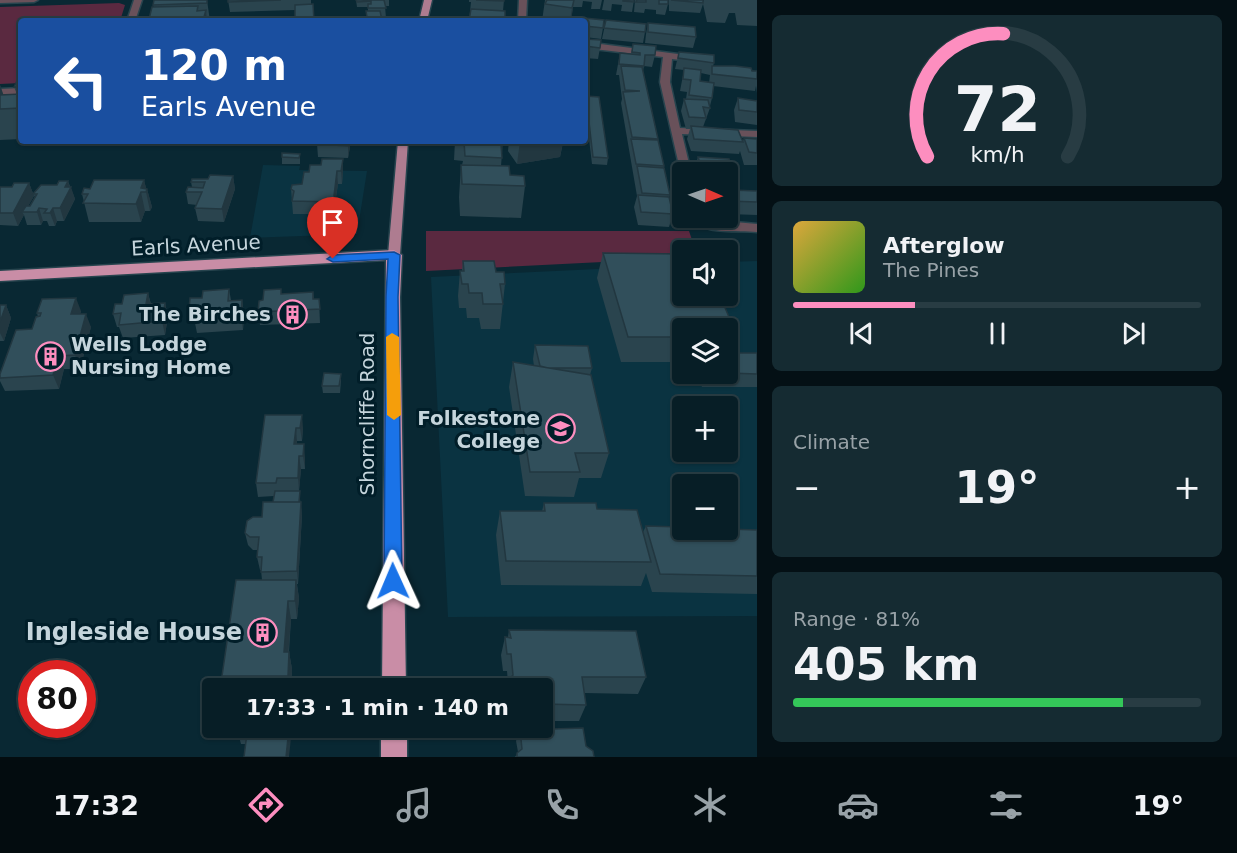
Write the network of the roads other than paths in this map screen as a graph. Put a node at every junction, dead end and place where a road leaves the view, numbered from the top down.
1 (34, 0) edge
2 (138, 0) edge
3 (428, 0) edge
4 (523, 0) edge
5 (0, 1) edge
6 (132, 18) edge
7 (424, 18) edge
8 (522, 18) edge
9 (588, 45) edge
10 (668, 55) junction
11 (704, 60) edge
12 (18, 91) edge
13 (0, 92) edge
14 (676, 131) junction
15 (757, 134) edge
16 (403, 144) edge
17 (683, 162) edge
18 (738, 227) edge
19 (757, 228) edge
20 (394, 255) junction
21 (0, 276) edge
22 (394, 678) edge
23 (394, 738) edge
24 (394, 757) edge

1 - 5 street
2 - 6 street
3 - 7 main road
4 - 8 street
9 - 10 street
10 - 11 street
10 - 14 street
12 - 13 street
14 - 15 street
14 - 17 street
16 - 20 main road, Shorncliffe Road
18 - 19 street
20 - 21 highway, Earls Avenue
20 - 22 highway, Shorncliffe Road
23 - 24 highway

